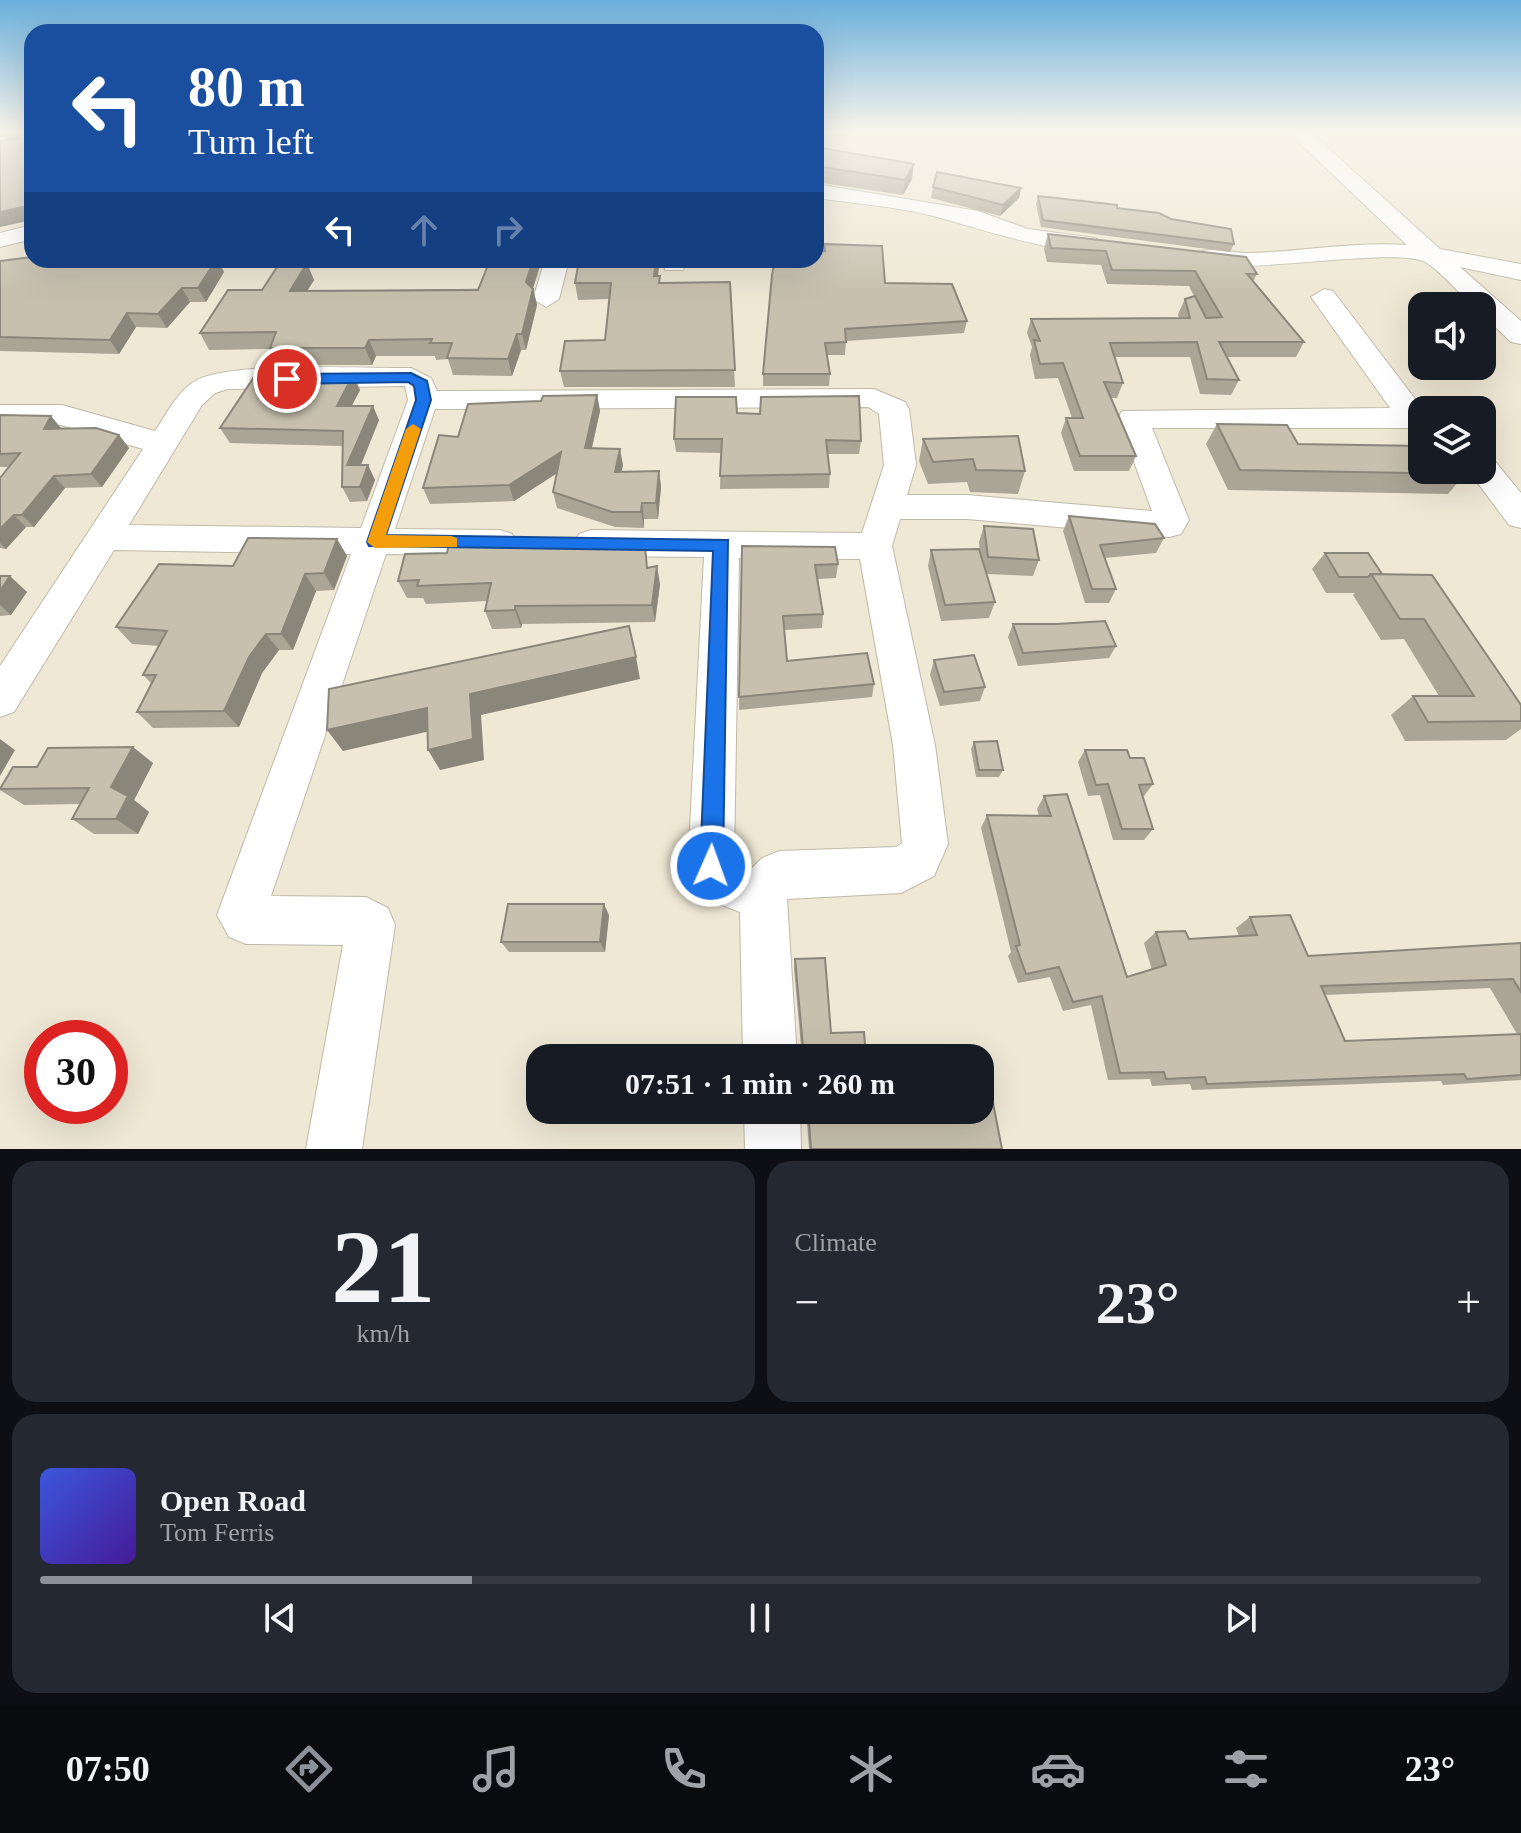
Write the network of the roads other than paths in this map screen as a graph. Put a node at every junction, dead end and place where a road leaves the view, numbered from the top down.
1 (1356, 184) edge
2 (824, 192) edge
3 (24, 234) edge
4 (0, 240) edge
5 (1116, 248) edge
6 (1176, 255) edge
7 (1437, 257) junction
8 (555, 268) edge
9 (1521, 272) edge
10 (1324, 297) dead end
11 (546, 299) dead end
12 (1521, 336) edge
13 (423, 400) junction
14 (1408, 406) edge
15 (0, 415) edge
16 (1408, 418) edge
17 (163, 444) junction
18 (1496, 484) edge
19 (1521, 516) edge
20 (881, 526) junction
21 (105, 537) junction
22 (375, 542) junction
23 (722, 544) junction
24 (0, 700) edge
25 (763, 898) junction
26 (769, 1044) edge
27 (772, 1124) edge
28 (334, 1149) edge
29 (773, 1149) edge

1 - 7 street
2 - 5 street
3 - 4 street
6 - 7 street
7 - 9 street
7 - 12 street
8 - 11 street
10 - 14 street
13 - 17 street
13 - 20 street
13 - 22 street
15 - 17 street
16 - 20 street
17 - 21 street
18 - 19 street
20 - 23 street
20 - 25 street
21 - 22 street
21 - 24 street
22 - 23 street
22 - 28 street
23 - 25 street
25 - 26 street
27 - 29 street

